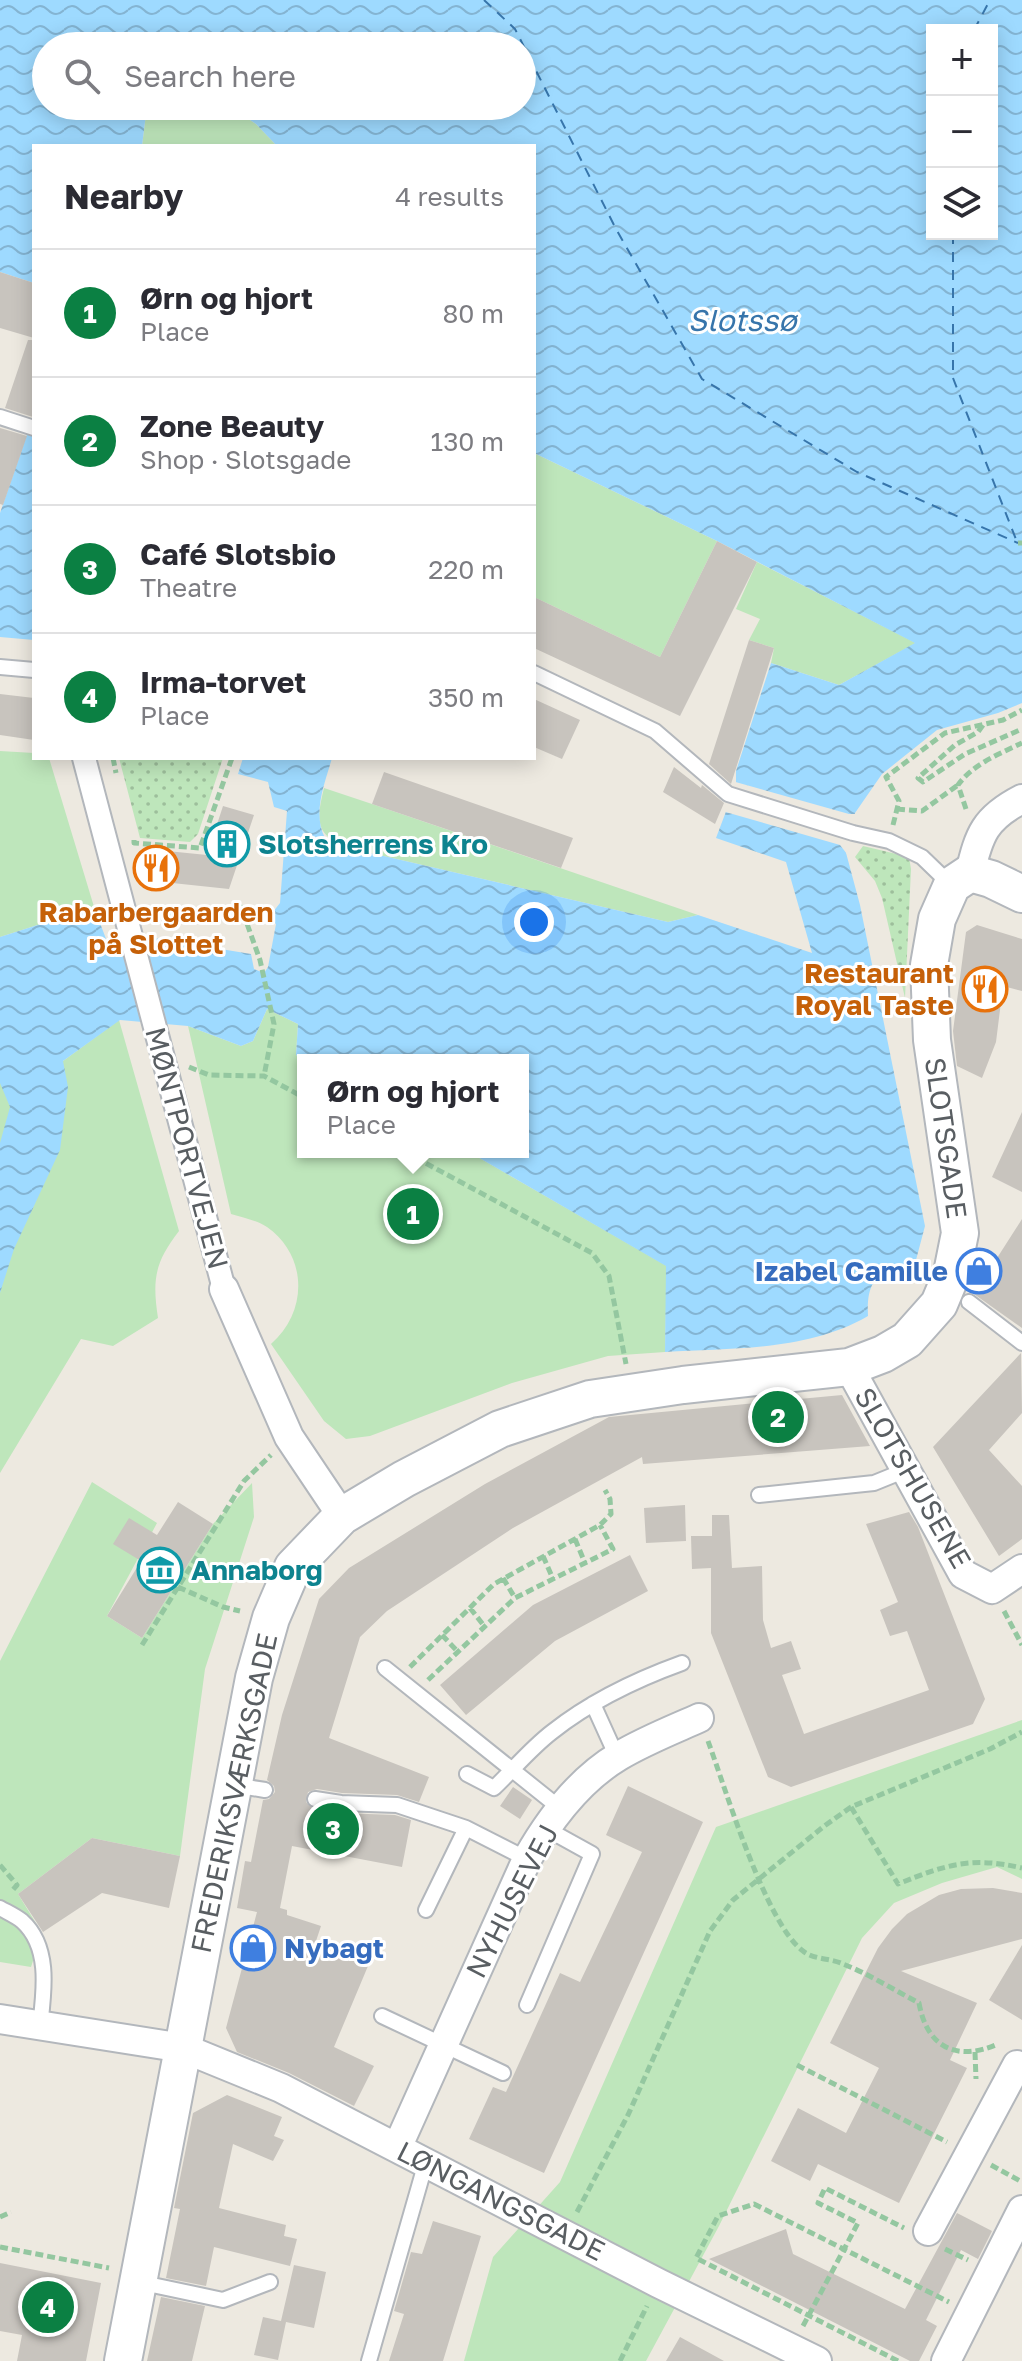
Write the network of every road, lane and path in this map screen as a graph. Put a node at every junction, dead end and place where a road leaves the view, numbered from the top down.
1 (0, 417) edge
2 (30, 427) edge
3 (0, 667) edge
4 (32, 670) edge
5 (536, 674) edge
6 (1022, 710) edge
7 (983, 725) junction
8 (1022, 729) edge
9 (1022, 743) edge
10 (85, 760) edge
11 (113, 760) edge
12 (231, 760) edge
13 (958, 785) junction
14 (119, 788) dead end
15 (1022, 799) edge
16 (899, 801) dead end
17 (897, 809) dead end
18 (131, 829) dead end
19 (966, 866) junction
20 (1022, 894) edge
21 (127, 921) junction
22 (162, 1056) junction
23 (264, 1076) junction
24 (297, 1094) edge
25 (416, 1158) edge
26 (224, 1289) joint
27 (969, 1302) dead end
28 (1022, 1343) edge
29 (849, 1367) junction
30 (683, 1385) joint
31 (631, 1392) junction
32 (289, 1437) junction
33 (906, 1470) junction
34 (605, 1490) dead end
35 (759, 1495) dead end
36 (342, 1516) junction
37 (600, 1525) junction
38 (575, 1539) junction
39 (543, 1556) junction
40 (585, 1563) junction
41 (1022, 1569) edge
42 (503, 1578) junction
43 (553, 1579) junction
44 (178, 1587) junction
45 (992, 1589) junction
46 (515, 1598) junction
47 (470, 1608) junction
48 (271, 1618) junction
49 (485, 1627) junction
50 (442, 1635) junction
51 (142, 1645) dead end
52 (1022, 1645) edge
53 (458, 1652) junction
54 (682, 1663) dead end
55 (385, 1668) dead end
56 (398, 1679) junction
57 (416, 1692) junction
58 (593, 1704) junction
59 (699, 1718) joint
60 (1022, 1732) edge
61 (617, 1757) junction
62 (513, 1770) junction
63 (467, 1774) dead end
64 (315, 1799) dead end
65 (851, 1807) junction
66 (553, 1818) junction
67 (466, 1828) junction
68 (527, 1859) junction
69 (0, 1865) edge
70 (1022, 1868) edge
71 (759, 1878) junction
72 (8, 1894) dead end
73 (0, 1908) edge
74 (426, 1910) dead end
75 (527, 2005) dead end
76 (382, 2016) dead end
77 (0, 2019) edge
78 (40, 2026) junction
79 (443, 2044) junction
80 (999, 2044) dead end
81 (183, 2048) junction
82 (797, 2065) dead end
83 (1022, 2068) edge
84 (503, 2073) dead end
85 (397, 2148) junction
86 (970, 2154) junction
87 (426, 2162) junction
88 (1022, 2182) edge
89 (1022, 2210) edge
90 (11, 2212) dead end
91 (0, 2217) edge
92 (566, 2234) junction
93 (926, 2236) junction
94 (0, 2247) edge
95 (844, 2250) junction
96 (991, 2272) junction
97 (139, 2278) junction
98 (270, 2282) dead end
99 (658, 2283) junction
100 (970, 2313) junction
101 (809, 2316) junction
102 (790, 2348) junction
103 (123, 2361) edge
104 (369, 2361) edge
105 (620, 2361) edge
106 (817, 2361) edge
107 (898, 2361) edge
108 (946, 2361) edge

1 - 2 lane
3 - 4 lane
5 - 19 lane
6 - 7 path
7 - 8 path
7 - 16 path
9 - 13 path
10 - 21 street, MØNTPORTVEJEN
11 - 14 path
12 - 18 path
13 - 17 path
13 - 19 path
15 - 19 street, SLOTSGADE
19 - 20 street
19 - 29 street, SLOTSGADE
21 - 22 street, MØNTPORTVEJEN
21 - 23 path
22 - 23 path
22 - 26 street, MØNTPORTVEJEN
23 - 24 path
25 - 31 path
26 - 32 street, MØNTPORTVEJEN
27 - 28 lane
29 - 30 street, SLOTSGADE
29 - 33 street, SLOTSHUSENE
30 - 31 street, FREDERIKSVÆRKSGADE
31 - 36 street, FREDERIKSVÆRKSGADE
32 - 36 street, MØNTPORTVEJEN
32 - 44 path
33 - 35 lane
33 - 45 street, SLOTSHUSENE
34 - 37 path
36 - 48 street, FREDERIKSVÆRKSGADE
37 - 38 path
37 - 40 path
38 - 39 path
38 - 40 path
39 - 42 path
39 - 43 path
40 - 43 path
41 - 45 street, SLOTSHUSENE
42 - 46 path
42 - 47 path
43 - 46 path
44 - 48 path
44 - 51 path
45 - 52 path
46 - 49 path
47 - 49 path
47 - 50 path
48 - 81 street, FREDERIKSVÆRKSGADE
49 - 53 path
50 - 53 path
50 - 56 path
53 - 57 path
54 - 58 lane
55 - 56 lane
56 - 57 lane
57 - 62 lane
58 - 61 lane
58 - 62 lane
59 - 61 street, NYHUSEVEJ
59 - 71 path
60 - 65 path
61 - 66 street, NYHUSEVEJ
62 - 63 lane
62 - 66 lane
64 - 67 lane
65 - 70 path
65 - 71 path
66 - 68 street, NYHUSEVEJ
66 - 75 lane
67 - 68 lane
67 - 74 lane
68 - 79 street, NYHUSEVEJ
69 - 72 path
71 - 80 path
71 - 92 path
73 - 78 lane
76 - 79 lane
77 - 78 street, LØNGANGSGADE
78 - 81 street, LØNGANGSGADE
79 - 84 lane
79 - 85 street, NYHUSEVEJ
81 - 85 street, LØNGANGSGADE
81 - 97 street, FREDERIKSVÆRKSGADE
82 - 86 path
83 - 86 street
85 - 87 street, LØNGANGSGADE
86 - 88 path
86 - 93 street
87 - 92 street, LØNGANGSGADE
87 - 104 lane
89 - 96 street
90 - 91 path
92 - 99 street, LØNGANGSGADE
93 - 95 path
93 - 96 path
94 - 97 path
95 - 100 path
95 - 101 path
95 - 101 path
96 - 100 street
97 - 98 lane
97 - 103 street, FREDERIKSVÆRKSGADE
99 - 102 street, LØNGANGSGADE
99 - 105 path
100 - 108 street
101 - 102 path
101 - 107 path
102 - 106 street, LØNGANGSGADE

